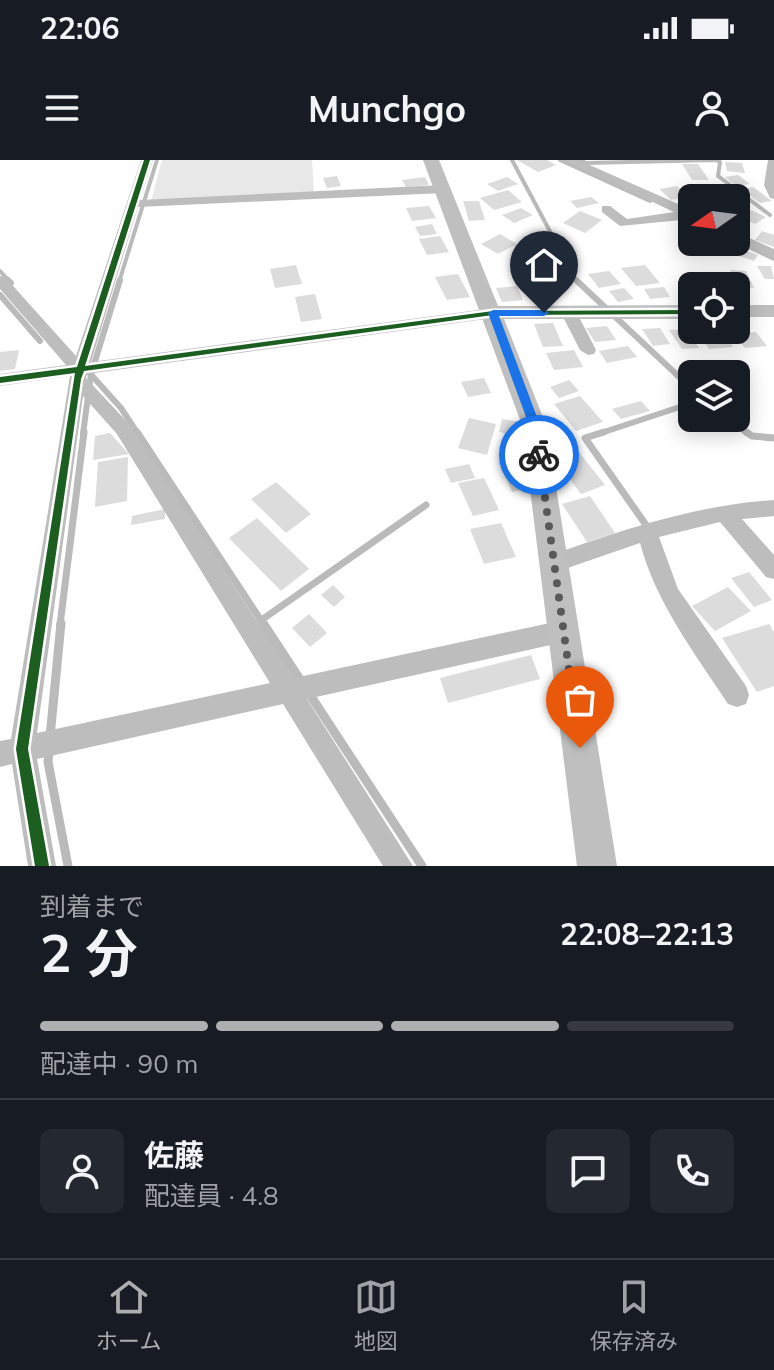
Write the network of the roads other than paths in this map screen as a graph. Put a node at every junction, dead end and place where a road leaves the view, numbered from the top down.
1 (147, 160) edge
2 (431, 160) edge
3 (569, 160) edge
4 (774, 160) edge
5 (443, 189) junction
6 (774, 195) edge
7 (132, 204) junction
8 (606, 209) dead end
9 (678, 209) edge
10 (678, 216) edge
11 (750, 243) edge
12 (774, 254) edge
13 (0, 280) edge
14 (750, 311) edge
15 (774, 311) edge
16 (678, 312) edge
17 (493, 313) junction
18 (569, 313) junction
19 (588, 350) dead end
20 (77, 374) junction
21 (0, 380) edge
22 (774, 508) edge
23 (725, 514) junction
24 (647, 532) junction
25 (556, 563) junction
26 (774, 570) edge
27 (564, 631) junction
28 (288, 690) junction
29 (737, 695) dead end
30 (11, 752) edge
31 (42, 866) edge
32 (399, 866) edge
33 (597, 866) edge

1 - 7 street
2 - 5 main road
3 - 9 street
4 - 6 street
5 - 7 street
5 - 17 main road
7 - 20 street
8 - 10 street
11 - 12 street
13 - 20 street
14 - 15 main road
16 - 18 main road
17 - 18 main road
17 - 20 street
17 - 25 main road
18 - 19 street
20 - 21 street
20 - 28 street
20 - 30 street
22 - 23 street
23 - 24 street
23 - 26 street
24 - 25 street
24 - 29 street
25 - 27 main road
27 - 28 street
27 - 33 main road
28 - 30 street
28 - 32 street
30 - 31 street

